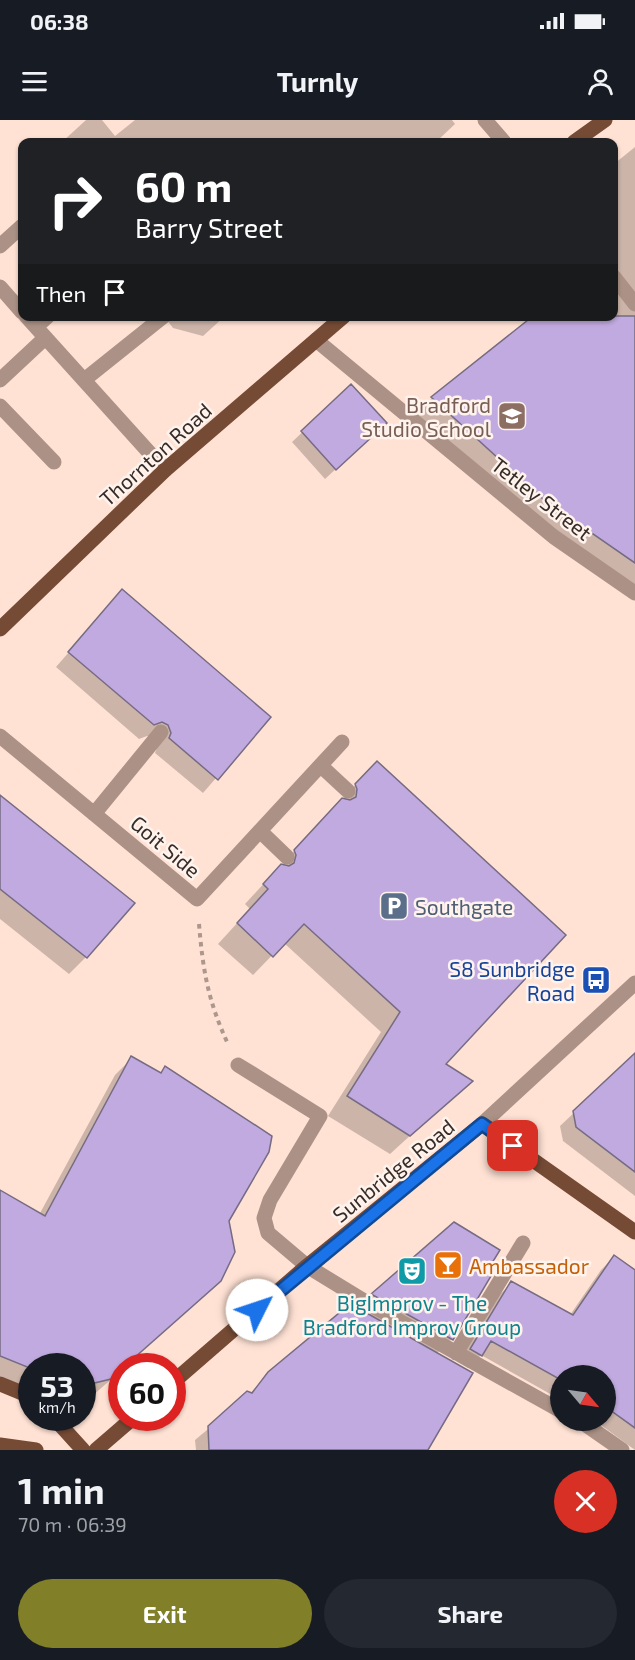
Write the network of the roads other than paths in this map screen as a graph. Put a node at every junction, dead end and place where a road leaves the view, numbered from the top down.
1 (485, 120) edge
2 (605, 120) edge
3 (501, 138) edge
4 (580, 138) edge
5 (18, 230) edge
6 (0, 246) edge
7 (618, 282) edge
8 (0, 287) edge
9 (635, 304) edge
10 (18, 307) edge
11 (158, 321) edge
12 (338, 321) edge
13 (36, 327) edge
14 (316, 340) junction
15 (84, 380) junction
16 (0, 381) edge
17 (0, 406) edge
18 (54, 462) dead end
19 (165, 470) junction
20 (635, 593) edge
21 (0, 629) edge
22 (161, 732) dead end
23 (0, 735) edge
24 (342, 742) dead end
25 (321, 766) junction
26 (348, 791) dead end
27 (94, 814) junction
28 (261, 831) junction
29 (287, 857) dead end
30 (635, 983) edge
31 (238, 1065) road end
32 (482, 1124) junction
33 (635, 1232) edge
34 (523, 1243) dead end
35 (308, 1266) junction
36 (456, 1353) junction
37 (186, 1371) edge
38 (0, 1384) edge
39 (18, 1391) edge
40 (550, 1405) edge
41 (66, 1431) edge
42 (118, 1431) edge
43 (595, 1431) edge
44 (0, 1445) edge
45 (36, 1450) edge
46 (83, 1450) edge
47 (96, 1450) edge
48 (622, 1450) edge

1 - 3 street
2 - 4 main road
5 - 6 street
7 - 9 street
8 - 10 street
11 - 15 street
12 - 14 main road, Thornton Road
13 - 15 street
13 - 16 street
14 - 19 main road, Thornton Road
14 - 20 street, Tetley Street
15 - 19 street
17 - 18 street
19 - 21 main road, Thornton Road
22 - 27 street
23 - 27 street, Goit Side
24 - 25 street, Goit Side
25 - 26 street
25 - 28 street, Goit Side
27 - 28 street, Goit Side
28 - 29 street
30 - 32 street, Sunbridge Road
31 - 35 street
32 - 33 main road
32 - 35 main road, Sunbridge Road
34 - 36 street
35 - 36 street
35 - 37 main road, Sunbridge Road
36 - 40 street
38 - 39 main road
41 - 46 main road
42 - 47 main road
43 - 48 street
44 - 45 main road

